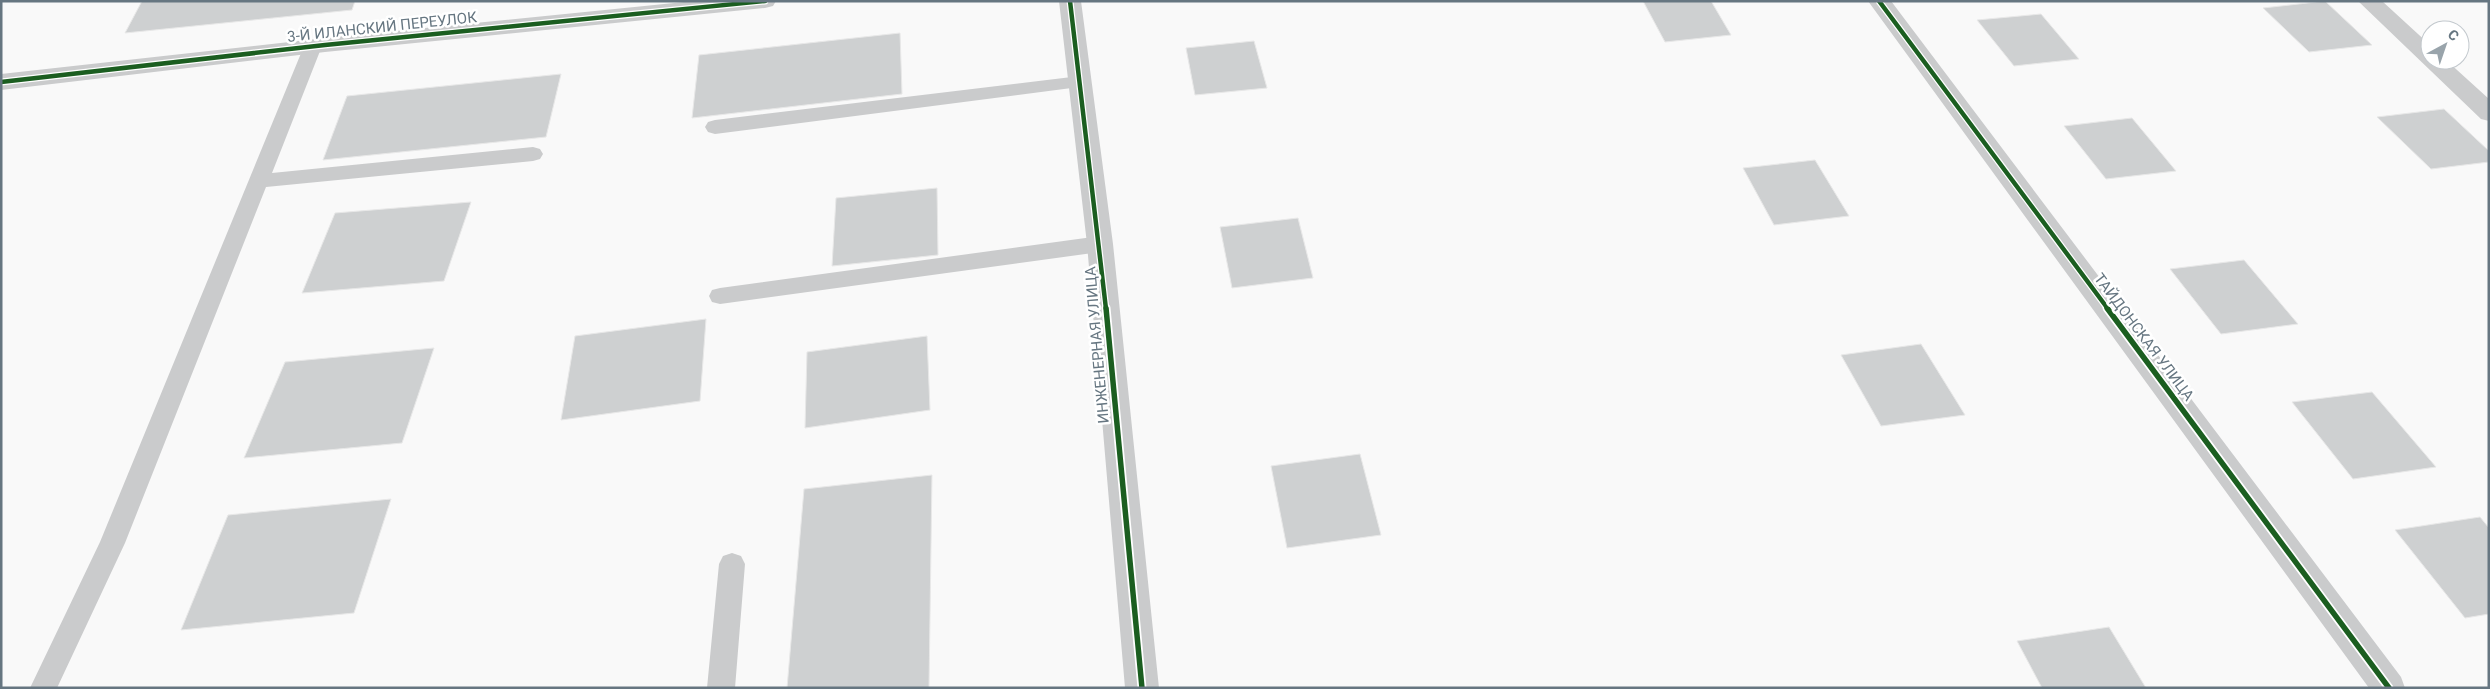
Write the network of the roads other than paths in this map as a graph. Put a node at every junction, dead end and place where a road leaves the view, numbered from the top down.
1 (1070, 1) edge
2 (1879, 1) edge
3 (2369, 1) edge
4 (753, 2) edge
5 (313, 46) junction
6 (2420, 49) edge
7 (2443, 70) edge
8 (1, 82) edge
9 (1080, 82) junction
10 (2489, 113) edge
11 (715, 127) dead end
12 (533, 154) dead end
13 (259, 181) junction
14 (1100, 244) junction
15 (720, 296) dead end
16 (732, 564) dead end
17 (43, 688) edge
18 (720, 688) edge
19 (1142, 688) edge
20 (2389, 688) edge

1 - 9 street, ИНЖЕНЕРНАЯ УЛИЦА
2 - 20 street, ТАЙДОНСКАЯ УЛИЦА
3 - 6 street
4 - 5 street, 3-Й ИЛАНСКИЙ ПЕРЕУЛОК
5 - 8 street, 3-Й ИЛАНСКИЙ ПЕРЕУЛОК
5 - 13 lane
7 - 10 street
9 - 11 lane
9 - 14 street, ИНЖЕНЕРНАЯ УЛИЦА
12 - 13 lane
13 - 17 lane
14 - 15 lane
14 - 19 street, ИНЖЕНЕРНАЯ УЛИЦА
16 - 18 lane

